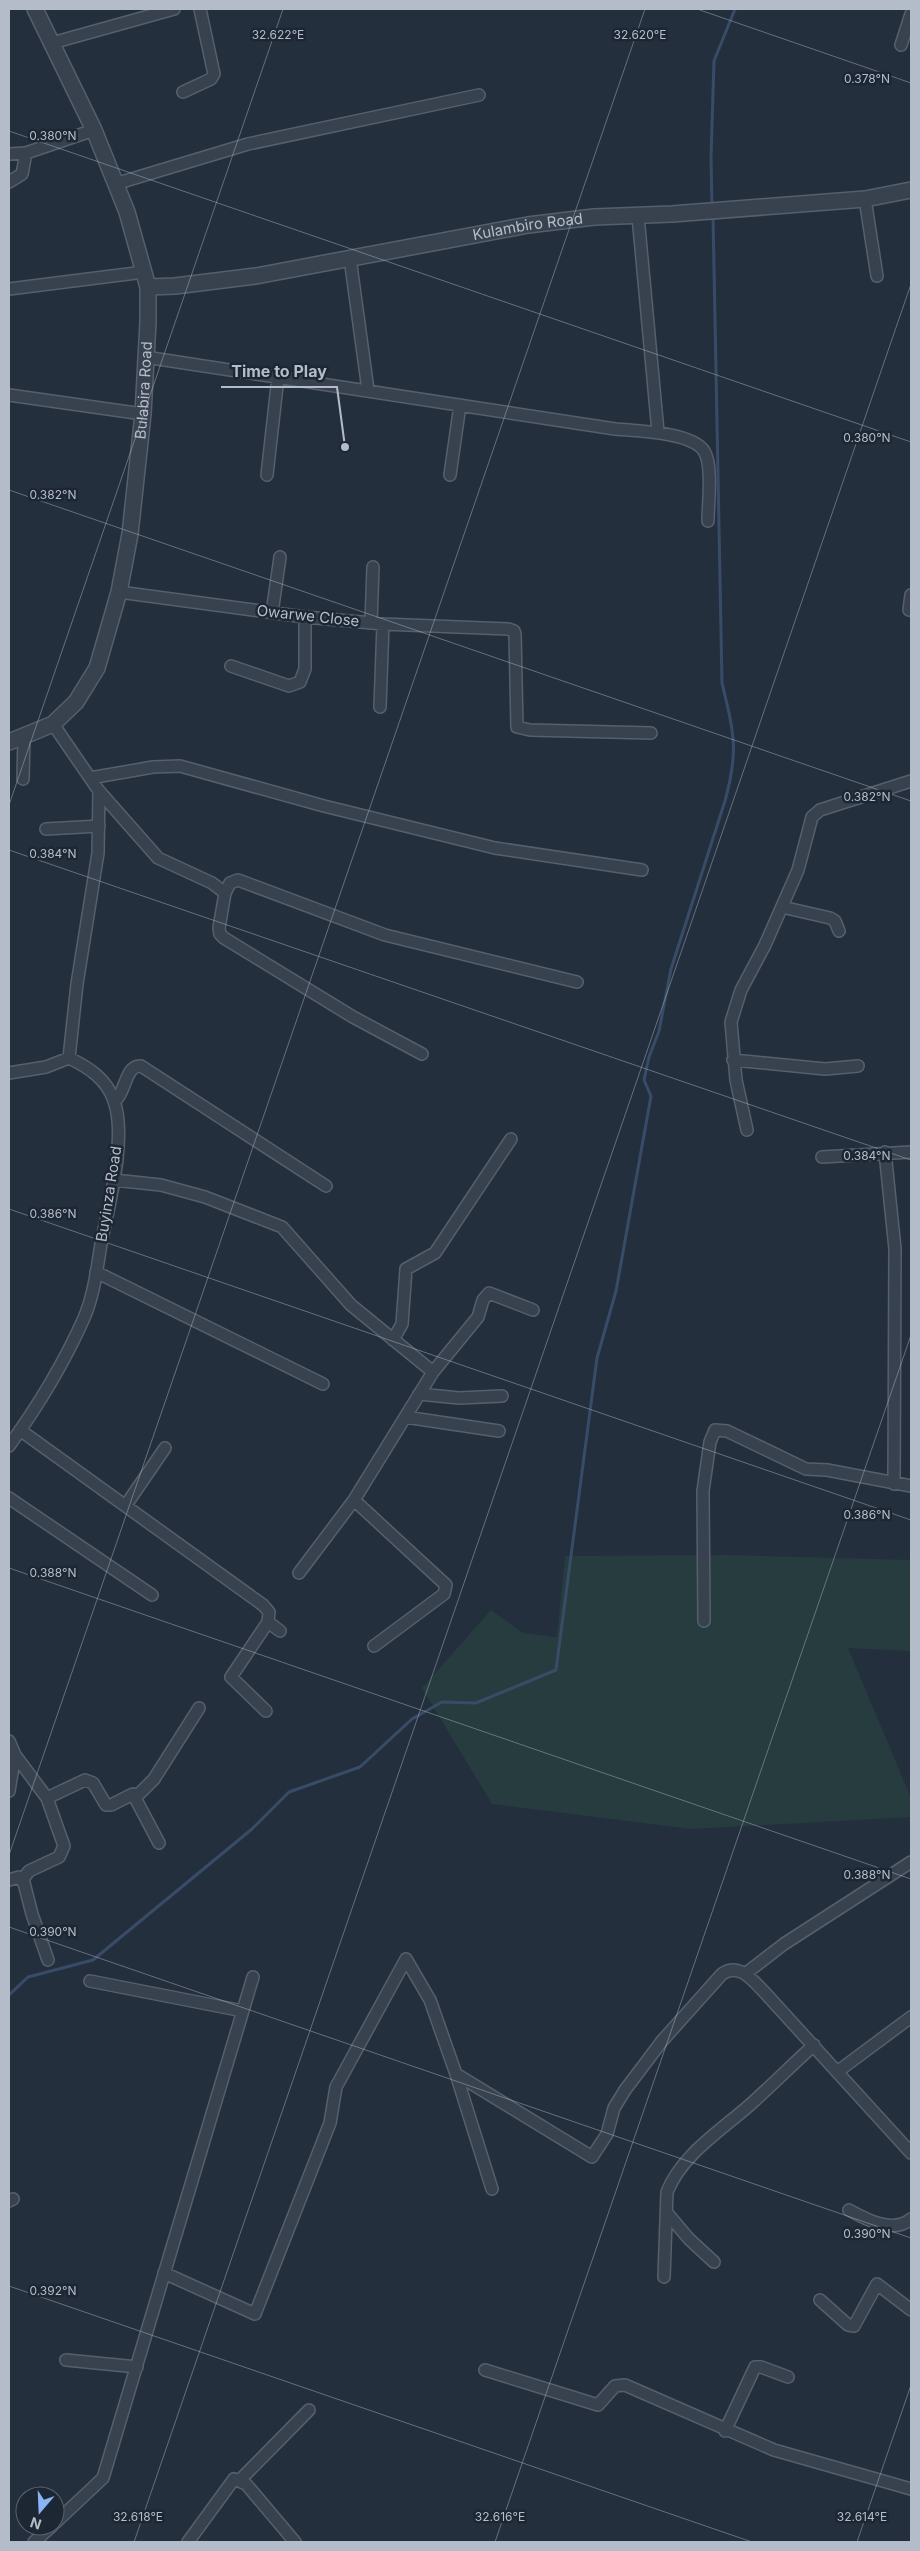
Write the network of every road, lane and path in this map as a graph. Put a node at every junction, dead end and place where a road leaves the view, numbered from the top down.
1 (35, 9) edge
2 (174, 9) edge
3 (200, 9) edge
4 (911, 14) edge
5 (52, 43) junction
6 (901, 45) dead end
7 (183, 92) dead end
8 (479, 95) dead end
9 (94, 130) junction
10 (26, 153) junction
11 (9, 154) edge
12 (9, 182) edge
13 (115, 184) junction
14 (911, 190) edge
15 (865, 199) junction
16 (638, 216) junction
17 (350, 258) junction
18 (877, 276) dead end
19 (146, 279) junction
20 (9, 289) edge
21 (146, 357) junction
22 (278, 377) junction
23 (368, 390) junction
24 (9, 395) edge
25 (460, 405) junction
26 (143, 414) junction
27 (658, 432) junction
28 (267, 475) dead end
29 (450, 475) dead end
30 (708, 521) dead end
31 (280, 557) dead end
32 (373, 568) dead end
33 (119, 592) junction
34 (911, 595) edge
35 (909, 610) dead end
36 (272, 613) junction
37 (304, 617) junction
38 (371, 622) junction
39 (383, 624) junction
40 (231, 666) dead end
41 (380, 707) dead end
42 (53, 724) junction
43 (651, 733) dead end
44 (24, 736) junction
45 (9, 742) edge
46 (90, 778) junction
47 (23, 779) dead end
48 (911, 781) edge
49 (99, 791) junction
50 (99, 826) junction
51 (46, 829) dead end
52 (642, 870) dead end
53 (225, 893) junction
54 (782, 907) junction
55 (839, 931) dead end
56 (577, 982) dead end
57 (422, 1054) dead end
58 (69, 1058) junction
59 (733, 1060) junction
60 (858, 1066) dead end
61 (9, 1073) edge
62 (115, 1101) junction
63 (747, 1130) dead end
64 (511, 1139) dead end
65 (886, 1152) junction
66 (911, 1152) edge
67 (822, 1157) dead end
68 (114, 1180) junction
69 (326, 1186) dead end
70 (96, 1272) junction
71 (533, 1310) dead end
72 (393, 1340) junction
73 (433, 1372) junction
74 (425, 1383) junction
75 (323, 1384) dead end
76 (419, 1394) junction
77 (436, 1396) junction
78 (502, 1396) dead end
79 (405, 1416) junction
80 (20, 1430) junction
81 (499, 1431) dead end
82 (9, 1446) edge
83 (166, 1448) dead end
84 (894, 1484) junction
85 (911, 1486) edge
86 (9, 1498) edge
87 (354, 1500) junction
88 (126, 1505) junction
89 (300, 1573) dead end
90 (152, 1594) dead end
91 (704, 1621) dead end
92 (268, 1622) junction
93 (280, 1631) dead end
94 (374, 1646) dead end
95 (199, 1708) dead end
96 (266, 1711) dead end
97 (9, 1741) edge
98 (14, 1756) junction
99 (9, 1791) edge
100 (136, 1797) junction
101 (47, 1798) junction
102 (159, 1843) dead end
103 (911, 1862) edge
104 (9, 1880) edge
105 (24, 1883) junction
106 (48, 1960) dead end
107 (745, 1974) junction
108 (254, 1977) dead end
109 (90, 1982) dead end
110 (244, 2010) junction
111 (911, 2017) edge
112 (814, 2045) junction
113 (837, 2072) junction
114 (456, 2074) junction
115 (911, 2153) edge
116 (492, 2189) dead end
117 (849, 2210) dead end
118 (667, 2213) junction
119 (911, 2219) edge
120 (714, 2262) dead end
121 (164, 2273) junction
122 (664, 2277) dead end
123 (820, 2300) dead end
124 (911, 2310) edge
125 (66, 2360) dead end
126 (137, 2367) junction
127 (485, 2370) dead end
128 (788, 2377) dead end
129 (309, 2410) dead end
130 (725, 2430) junction
131 (240, 2480) junction
132 (911, 2489) edge
133 (65, 2514) edge
134 (188, 2542) edge
135 (295, 2542) edge

1 - 5 street, Bulabira Road
2 - 5 street
3 - 7 street
4 - 6 street
5 - 9 street, Bulabira Road
8 - 13 street
9 - 10 street
9 - 13 street, Bulabira Road
10 - 11 street
10 - 12 street
13 - 19 street, Bulabira Road
14 - 15 street, Kulambiro Road
15 - 16 street, Kulambiro Road
15 - 18 street
16 - 17 street, Kulambiro Road
16 - 27 street
17 - 19 street, Kulambiro Road
17 - 23 street
19 - 20 street
19 - 21 street, Bulabira Road
21 - 22 street
21 - 26 street, Bulabira Road
22 - 23 street
22 - 28 street
23 - 25 street
24 - 26 street
25 - 27 street
25 - 29 street
26 - 33 street, Bulabira Road
27 - 30 street
31 - 36 street
32 - 38 street
33 - 36 street, Owarwe Close
33 - 42 street, Bulabira Road
34 - 35 street
36 - 37 street, Owarwe Close
37 - 38 street, Owarwe Close
37 - 40 street
38 - 39 street, Owarwe Close
39 - 41 street
39 - 43 street, Owarwe Close
42 - 44 street, Bulabira Road
42 - 46 street
44 - 45 street, Bulabira Road
44 - 47 street
46 - 49 street
46 - 52 street
48 - 54 street
49 - 50 street
49 - 53 street
50 - 51 street
50 - 58 street
53 - 56 street
53 - 57 street
54 - 55 street
54 - 59 street
58 - 61 street
58 - 62 street, Buyinza Road
59 - 60 street
59 - 63 street
62 - 68 street, Buyinza Road
62 - 69 street
64 - 72 street
65 - 66 street
65 - 67 street
65 - 84 street
68 - 70 street, Buyinza Road
68 - 72 street
70 - 75 street
70 - 80 street, Buyinza Road
71 - 73 street
72 - 73 street
73 - 74 street
74 - 76 street
74 - 77 street
76 - 77 street
76 - 79 street
77 - 78 street
79 - 81 street
79 - 87 street
80 - 82 street, Buyinza Road
80 - 88 street
83 - 88 street
84 - 85 street
84 - 91 street
86 - 90 street
87 - 89 street
87 - 94 street
88 - 92 street
92 - 93 street
92 - 96 street
95 - 100 street
97 - 98 street
98 - 99 street
98 - 101 street
100 - 101 street
100 - 102 street
101 - 105 street
103 - 107 street
104 - 105 street
105 - 106 street
107 - 112 street
107 - 114 street
108 - 110 street
109 - 110 street
110 - 121 street
111 - 113 street
112 - 113 street
112 - 118 street
113 - 115 street
114 - 116 street
114 - 121 street
117 - 119 street
118 - 120 street
118 - 122 street
121 - 126 street
123 - 124 street
125 - 126 street
126 - 133 street
127 - 130 street
128 - 130 street
129 - 131 street
130 - 132 street
131 - 134 street
131 - 135 street

